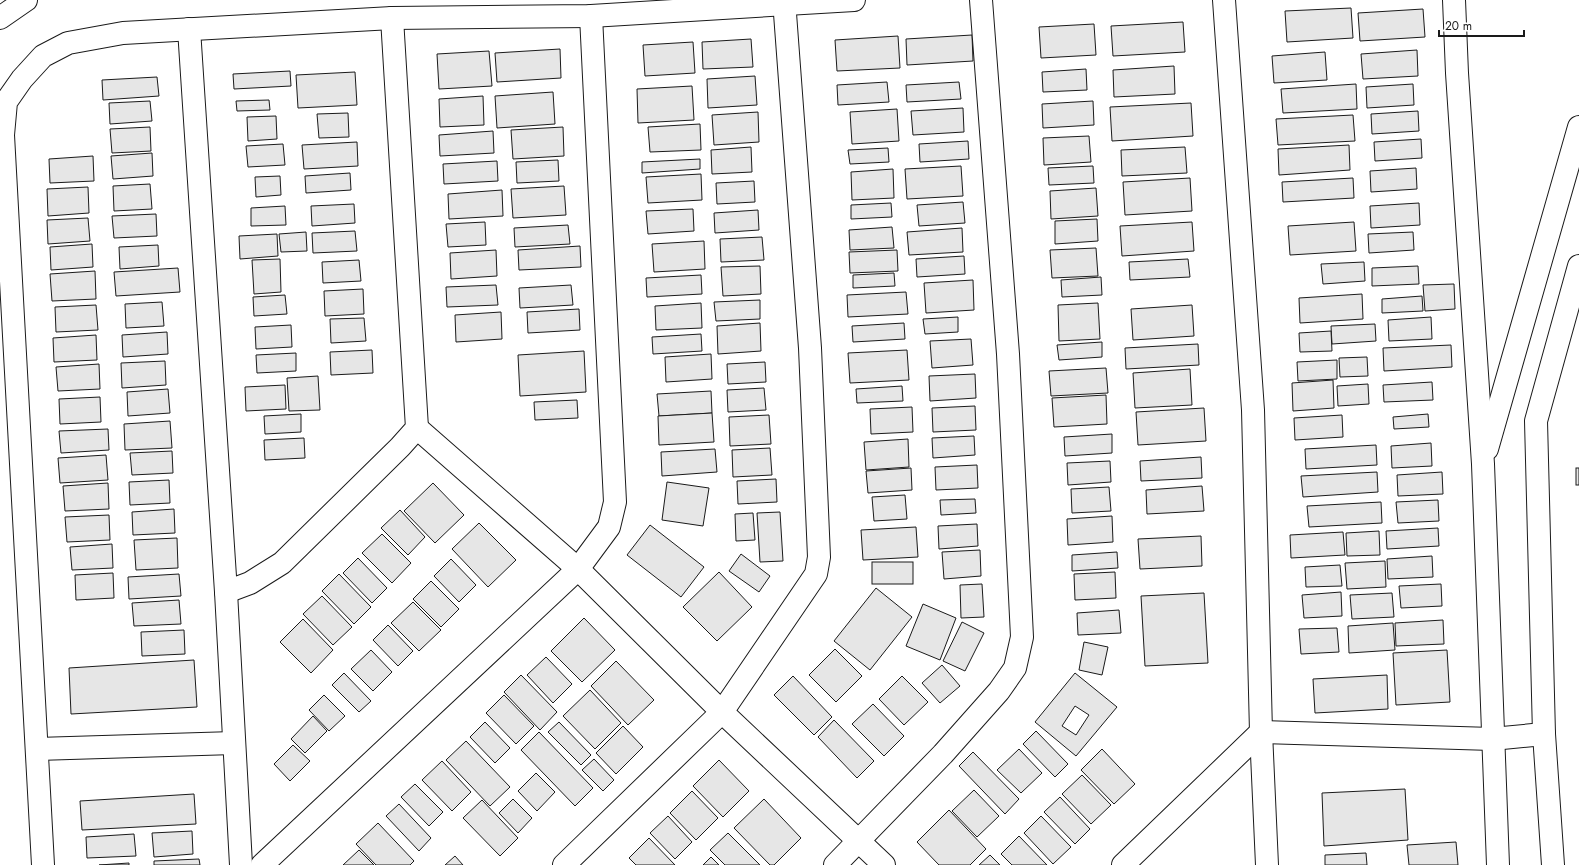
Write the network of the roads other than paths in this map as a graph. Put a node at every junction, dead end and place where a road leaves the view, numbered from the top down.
1 (26, 0) edge
2 (854, 0) edge
3 (981, 0) edge
4 (1224, 0) edge
5 (1454, 0) edge
6 (784, 2) edge
7 (591, 16) junction
8 (0, 18) edge
9 (392, 18) junction
10 (189, 29) junction
11 (1579, 127) edge
12 (2, 135) edge
13 (1579, 266) edge
14 (417, 428) junction
15 (1483, 464) junction
16 (578, 569) junction
17 (226, 592) junction
18 (722, 712) junction
19 (1261, 732) junction
20 (1544, 734) junction
21 (1492, 739) junction
22 (234, 743) junction
23 (37, 749) junction
24 (859, 840) junction
25 (44, 865) edge
26 (241, 865) edge
27 (262, 865) edge
28 (564, 865) edge
29 (835, 865) edge
30 (884, 865) edge
31 (1123, 865) edge
32 (1267, 865) edge
33 (1498, 865) edge
34 (1553, 865) edge

1 - 8 street
2 - 6 street
3 - 24 street
4 - 19 street
5 - 15 street
6 - 7 street
6 - 18 street
7 - 9 street
7 - 16 street
9 - 10 street
9 - 14 street
10 - 12 street
10 - 17 street
11 - 15 street
12 - 23 street
13 - 20 street
14 - 16 street
14 - 17 street
15 - 21 street
16 - 18 street
16 - 27 street
17 - 22 street
18 - 24 street
18 - 28 street
19 - 21 street
19 - 31 street
19 - 32 street
20 - 21 street
20 - 34 street
21 - 33 street
22 - 23 street
22 - 26 street
23 - 25 street
24 - 29 street
24 - 30 street

